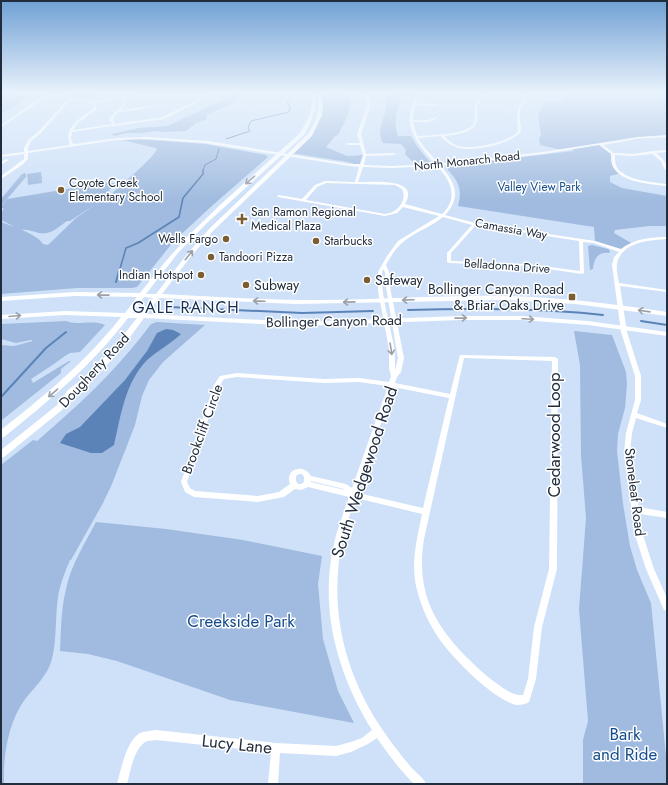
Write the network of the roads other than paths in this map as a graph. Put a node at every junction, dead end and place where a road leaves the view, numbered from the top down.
1 (43, 129) edge
2 (72, 129) edge
3 (91, 129) edge
4 (305, 129) edge
5 (314, 129) edge
6 (360, 129) edge
7 (413, 129) edge
8 (468, 129) edge
9 (520, 129) edge
10 (70, 131) junction
11 (441, 135) junction
12 (667, 136) edge
13 (416, 137) junction
14 (348, 144) dead end
15 (361, 144) junction
16 (600, 144) junction
17 (72, 145) junction
18 (667, 151) edge
19 (26, 152) junction
20 (652, 152) junction
21 (281, 153) junction
22 (290, 154) junction
23 (394, 154) dead end
24 (613, 154) junction
25 (365, 155) junction
26 (1, 156) edge
27 (8, 160) dead end
28 (1, 164) edge
29 (437, 165) junction
30 (361, 166) junction
31 (667, 170) edge
32 (1, 172) edge
33 (7, 172) junction
34 (1, 178) edge
35 (356, 182) junction
36 (667, 185) edge
37 (279, 196) dead end
38 (303, 200) junction
39 (402, 205) junction
40 (442, 215) junction
41 (475, 224) junction
42 (667, 238) edge
43 (581, 241) junction
44 (621, 251) junction
45 (384, 266) junction
46 (618, 284) junction
47 (667, 291) edge
48 (142, 296) junction
49 (158, 297) junction
50 (1, 299) edge
51 (383, 301) junction
52 (392, 301) junction
53 (621, 307) junction
54 (128, 314) junction
55 (667, 314) edge
56 (144, 315) junction
57 (1, 317) edge
58 (386, 321) junction
59 (394, 321) junction
60 (623, 327) junction
61 (667, 334) edge
62 (394, 376) junction
63 (391, 385) junction
64 (453, 396) junction
65 (635, 415) junction
66 (667, 426) edge
67 (1, 435) edge
68 (1, 455) edge
69 (308, 481) junction
70 (295, 485) junction
71 (354, 494) junction
72 (636, 510) junction
73 (426, 512) junction
74 (667, 515) edge
75 (667, 607) edge
76 (378, 731) junction
77 (276, 748) junction
78 (122, 784) edge
79 (273, 784) edge
80 (421, 784) edge

1 - 19 street
2 - 10 street
3 - 10 street
4 - 21 main road, Dougherty Road
5 - 22 main road, Dougherty Road
6 - 15 street
7 - 13 street
8 - 11 street
9 - 11 street
10 - 17 street
11 - 13 street
12 - 16 street, North Monarch Road
13 - 29 street
14 - 15 street
15 - 25 street
16 - 24 street
16 - 29 street, North Monarch Road
17 - 19 street, North Monarch Road
17 - 21 street, North Monarch Road
18 - 20 street
19 - 26 street, North Monarch Road
19 - 33 street
20 - 24 street
20 - 31 street
21 - 22 street, North Monarch Road
21 -> 48 main road, Dougherty Road
22 - 30 street, North Monarch Road
49 -> 22 main road, Dougherty Road
23 - 25 street
24 - 36 street
25 - 30 street
27 - 28 street
29 - 30 street, North Monarch Road
29 - 40 street
30 - 35 street
32 - 33 street
33 - 34 street
35 - 38 street
35 - 39 street
37 - 38 street
38 - 39 street
39 - 40 street, Camassia Way
40 - 41 street, Camassia Way
40 - 45 street
41 - 43 street, Camassia Way
41 - 43 street, Belladonna Drive
42 - 44 street
43 - 44 street, Camassia Way
44 - 46 street, Stoneleaf Road
45 - 51 street, South Wedgewood Road
45 - 52 street, South Wedgewood Road
46 - 47 street
46 - 53 street, Stoneleaf Road
48 - 49 main road, Bollinger Canyon Road
48 -> 50 main road, Bollinger Canyon Road
48 - 54 main road, Dougherty Road
51 -> 49 main road, Bollinger Canyon Road
49 - 56 main road, Dougherty Road
51 - 52 main road, Bollinger Canyon Road
51 - 58 street, South Wedgewood Road
53 -> 52 main road, Bollinger Canyon Road
52 - 59 street, South Wedgewood Road
55 -> 53 main road, Bollinger Canyon Road
53 - 60 street, Stoneleaf Road
54 - 56 main road, Bollinger Canyon Road
57 -> 54 main road, Bollinger Canyon Road
54 -> 67 main road, Dougherty Road
56 - 58 main road, Bollinger Canyon Road
56 - 68 main road, Dougherty Road
58 - 59 main road, Bollinger Canyon Road
58 -> 62 street, South Wedgewood Road
59 -> 60 main road, Bollinger Canyon Road
59 - 62 street, South Wedgewood Road
60 - 61 main road, Bollinger Canyon Road
60 - 65 street, Stoneleaf Road
62 - 63 street, South Wedgewood Road
63 - 64 street
63 - 70 street, Brookcliff Circle
63 - 71 street, South Wedgewood Road
64 - 73 street, Cedarwood Loop
64 - 73 street, Cedarwood Loop
65 - 66 street
65 - 72 street, Stoneleaf Road
69 - 70 street
69 - 70 street
69 - 71 street
71 - 73 street
71 - 76 street, South Wedgewood Road
72 - 74 street
72 - 75 street, Stoneleaf Road
76 - 77 street, Lucy Lane
76 - 80 street, South Wedgewood Road
77 - 78 street, Lucy Lane
77 - 79 street

